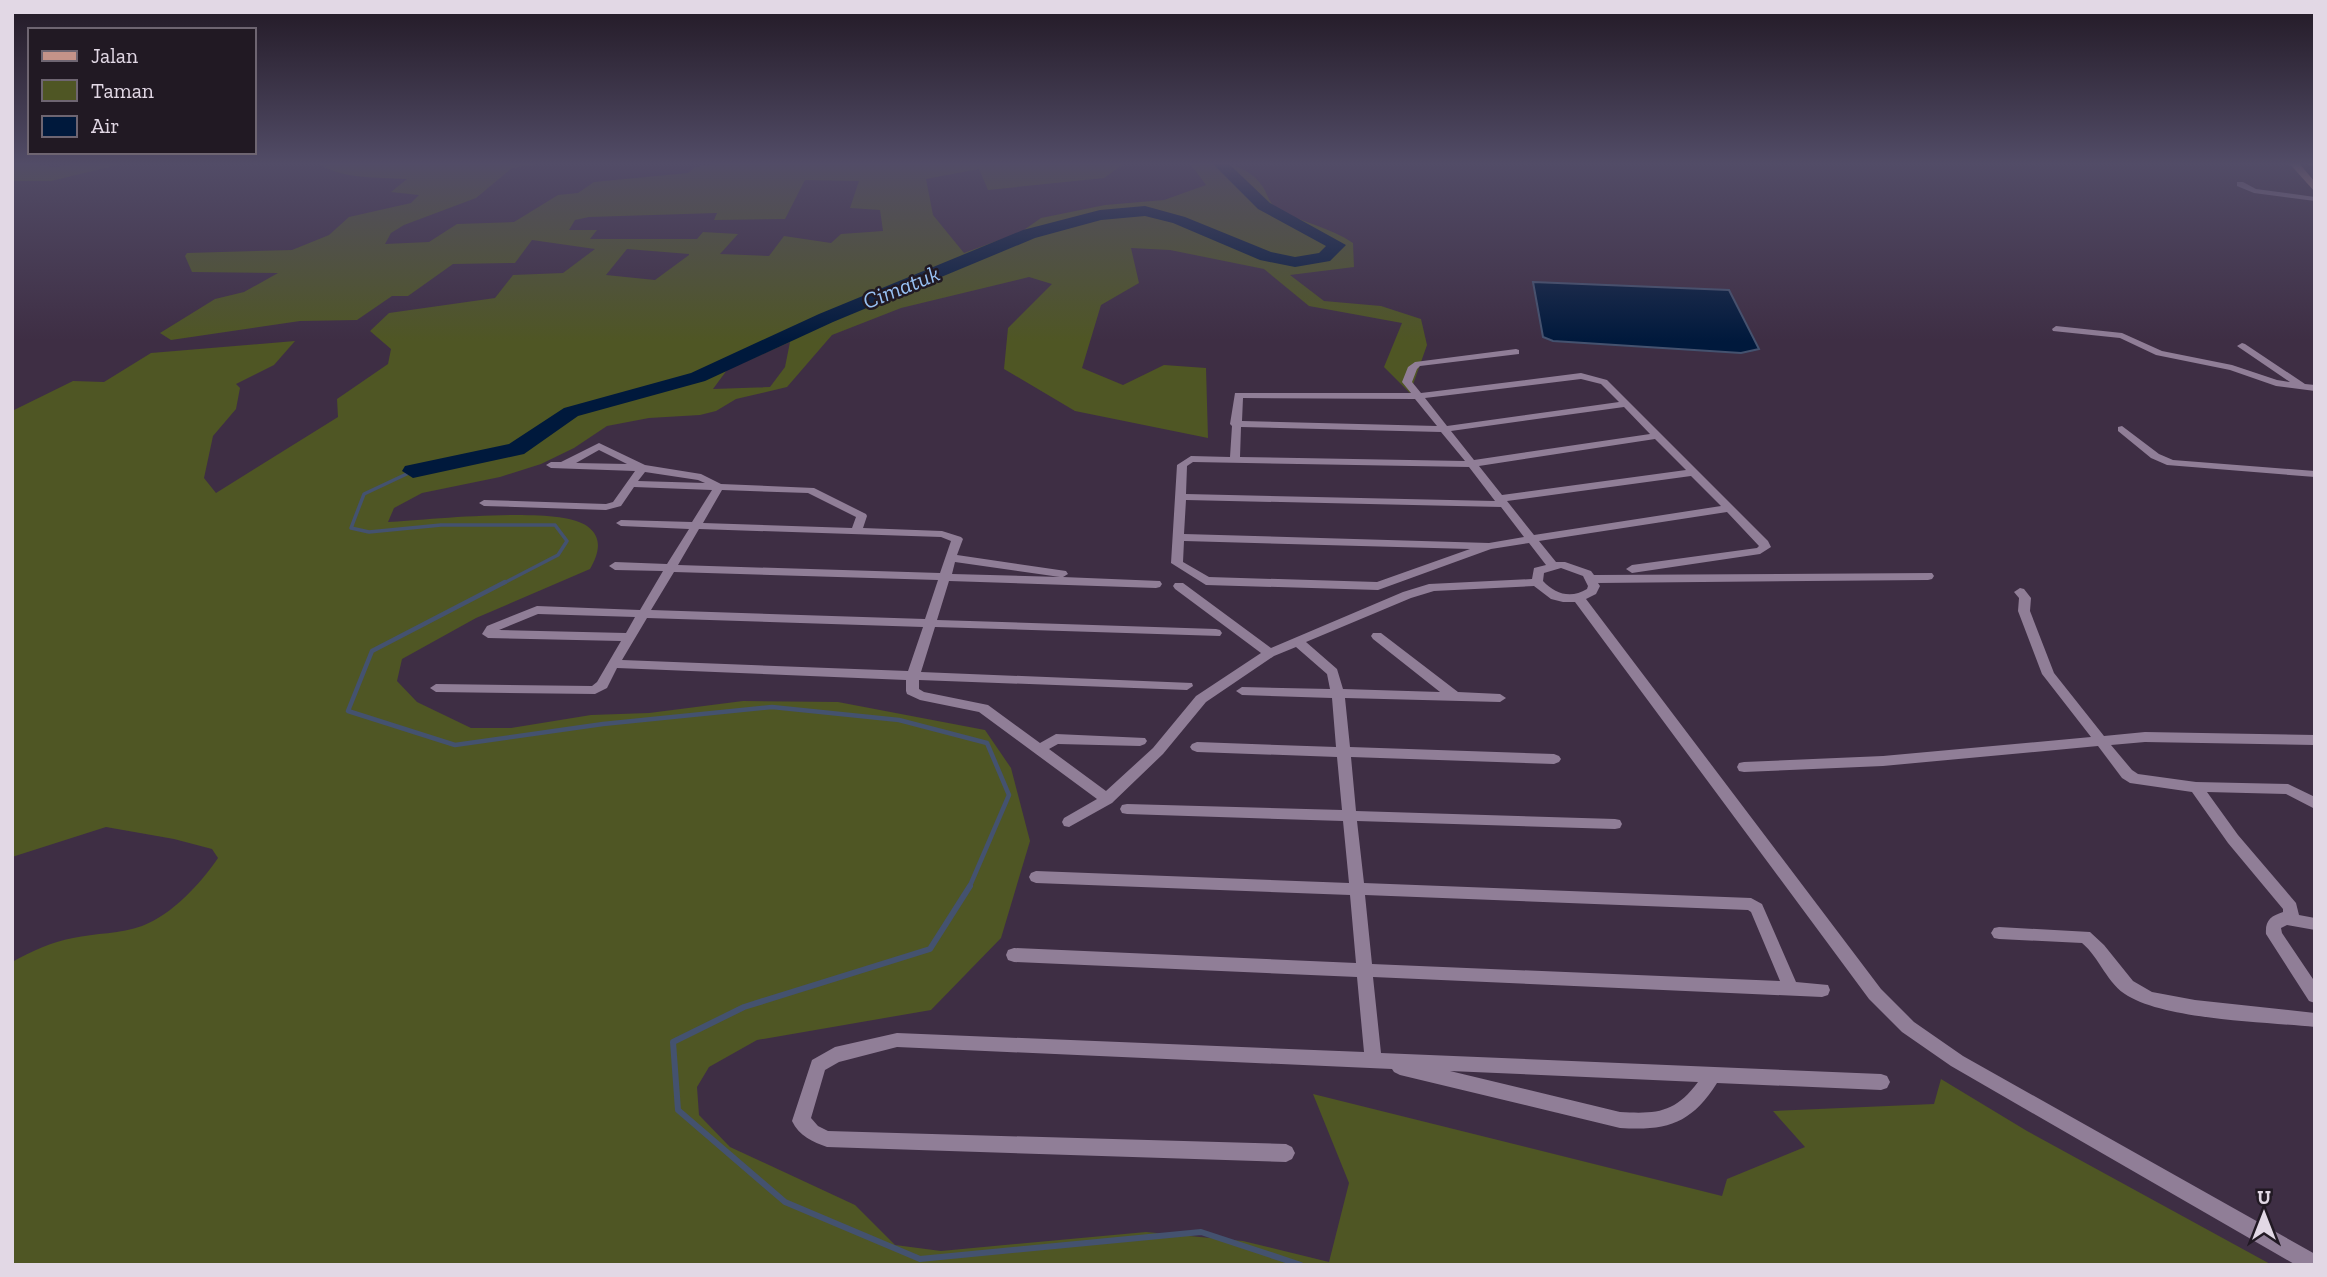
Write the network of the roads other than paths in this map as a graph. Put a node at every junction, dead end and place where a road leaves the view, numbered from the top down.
1 (2056, 329) dead end
2 (2242, 346) dead end
3 (1516, 352) dead end
4 (2310, 387) edge
5 (1418, 396) junction
6 (1627, 404) junction
7 (1235, 424) junction
8 (1444, 429) junction
9 (2122, 429) dead end
10 (1658, 436) junction
11 (1235, 460) junction
12 (1471, 463) junction
13 (551, 465) dead end
14 (564, 466) junction
15 (642, 468) junction
16 (1694, 472) junction
17 (2315, 474) edge
18 (631, 484) junction
19 (719, 487) junction
20 (1180, 497) junction
21 (1502, 502) junction
22 (484, 503) dead end
23 (1730, 508) junction
24 (621, 523) dead end
25 (695, 526) junction
26 (856, 531) junction
27 (1178, 537) junction
28 (1531, 539) junction
29 (1489, 546) junction
30 (951, 558) junction
31 (1552, 565) junction
32 (615, 566) dead end
33 (670, 568) junction
34 (1632, 569) dead end
35 (1928, 576) dead end
36 (945, 577) junction
37 (1592, 579) junction
38 (1537, 582) junction
39 (1121, 583) junction
40 (1156, 584) dead end
41 (1179, 586) dead end
42 (2020, 592) dead end
43 (1579, 599) junction
44 (643, 614) junction
45 (930, 623) junction
46 (1216, 633) dead end
47 (1377, 636) dead end
48 (629, 637) junction
49 (1297, 641) junction
50 (1270, 653) junction
51 (613, 664) junction
52 (913, 676) junction
53 (1187, 686) dead end
54 (436, 688) dead end
55 (1242, 691) dead end
56 (1338, 694) junction
57 (1455, 697) junction
58 (1500, 698) dead end
59 (2315, 740) edge
60 (1140, 741) dead end
61 (2101, 744) junction
62 (1197, 747) dead end
63 (1041, 748) junction
64 (1343, 752) junction
65 (1555, 760) dead end
66 (1744, 766) dead end
67 (2196, 787) junction
68 (1107, 799) junction
69 (2315, 804) edge
70 (1127, 809) dead end
71 (1349, 817) junction
72 (1069, 822) dead end
73 (1615, 824) dead end
74 (1037, 877) dead end
75 (1356, 889) junction
76 (2284, 918) junction
77 (2315, 924) edge
78 (1999, 933) dead end
79 (1014, 955) dead end
80 (1364, 971) junction
81 (1791, 989) junction
82 (1822, 990) dead end
83 (2315, 996) edge
84 (2315, 1020) edge
85 (1373, 1060) junction
86 (1712, 1075) junction
87 (1881, 1082) dead end
88 (1286, 1153) dead end
89 (2315, 1265) edge

1 - 4 street
2 - 4 street
3 - 5 street
5 - 6 street
5 - 7 street
5 - 8 street
6 - 8 street
6 - 10 street
7 - 8 street
7 - 11 street
8 - 12 street
9 - 17 street
10 - 12 street
10 - 16 street
11 - 12 street
11 - 20 street
12 - 21 street
13 - 14 street
14 - 15 street
14 - 15 street
15 - 18 street
15 - 19 street
16 - 21 street
16 - 23 street
18 - 19 street
18 - 22 street
19 - 25 street
19 - 26 street
20 - 21 street
20 - 27 street
21 - 28 street
23 - 28 street
23 - 34 street
24 - 25 street
25 - 26 street
25 - 33 street
26 - 30 street
27 - 29 street
27 - 29 street
28 - 29 street
28 - 31 street
30 - 36 street
30 - 39 street
31 - 37 street
31 - 38 street
32 - 33 street
33 - 36 street
33 - 44 street
35 - 37 street
36 - 39 street
36 - 45 street
37 - 43 street
38 - 43 street
38 - 49 street
39 - 40 street
41 - 50 street
42 - 61 street
43 - 89 street
44 - 45 street
44 - 48 street
44 - 48 street
45 - 46 street
45 - 52 street
47 - 57 street
48 - 51 street
49 - 50 street
49 - 56 street
50 - 68 street
51 - 52 street
51 - 54 street
52 - 53 street
52 - 63 street
55 - 56 street
56 - 57 street
56 - 64 street
57 - 58 street
59 - 61 street
60 - 63 street
61 - 66 street
61 - 67 street
62 - 64 street
63 - 68 street
64 - 65 street
64 - 71 street
67 - 69 street
67 - 76 street
68 - 72 street
70 - 71 street
71 - 73 street
71 - 75 street
74 - 75 street
75 - 80 street
75 - 81 street
76 - 77 street
76 - 83 street
78 - 84 street
79 - 80 street
80 - 81 street
80 - 85 street
81 - 82 street
85 - 86 street
85 - 86 street
85 - 88 street
86 - 87 street

